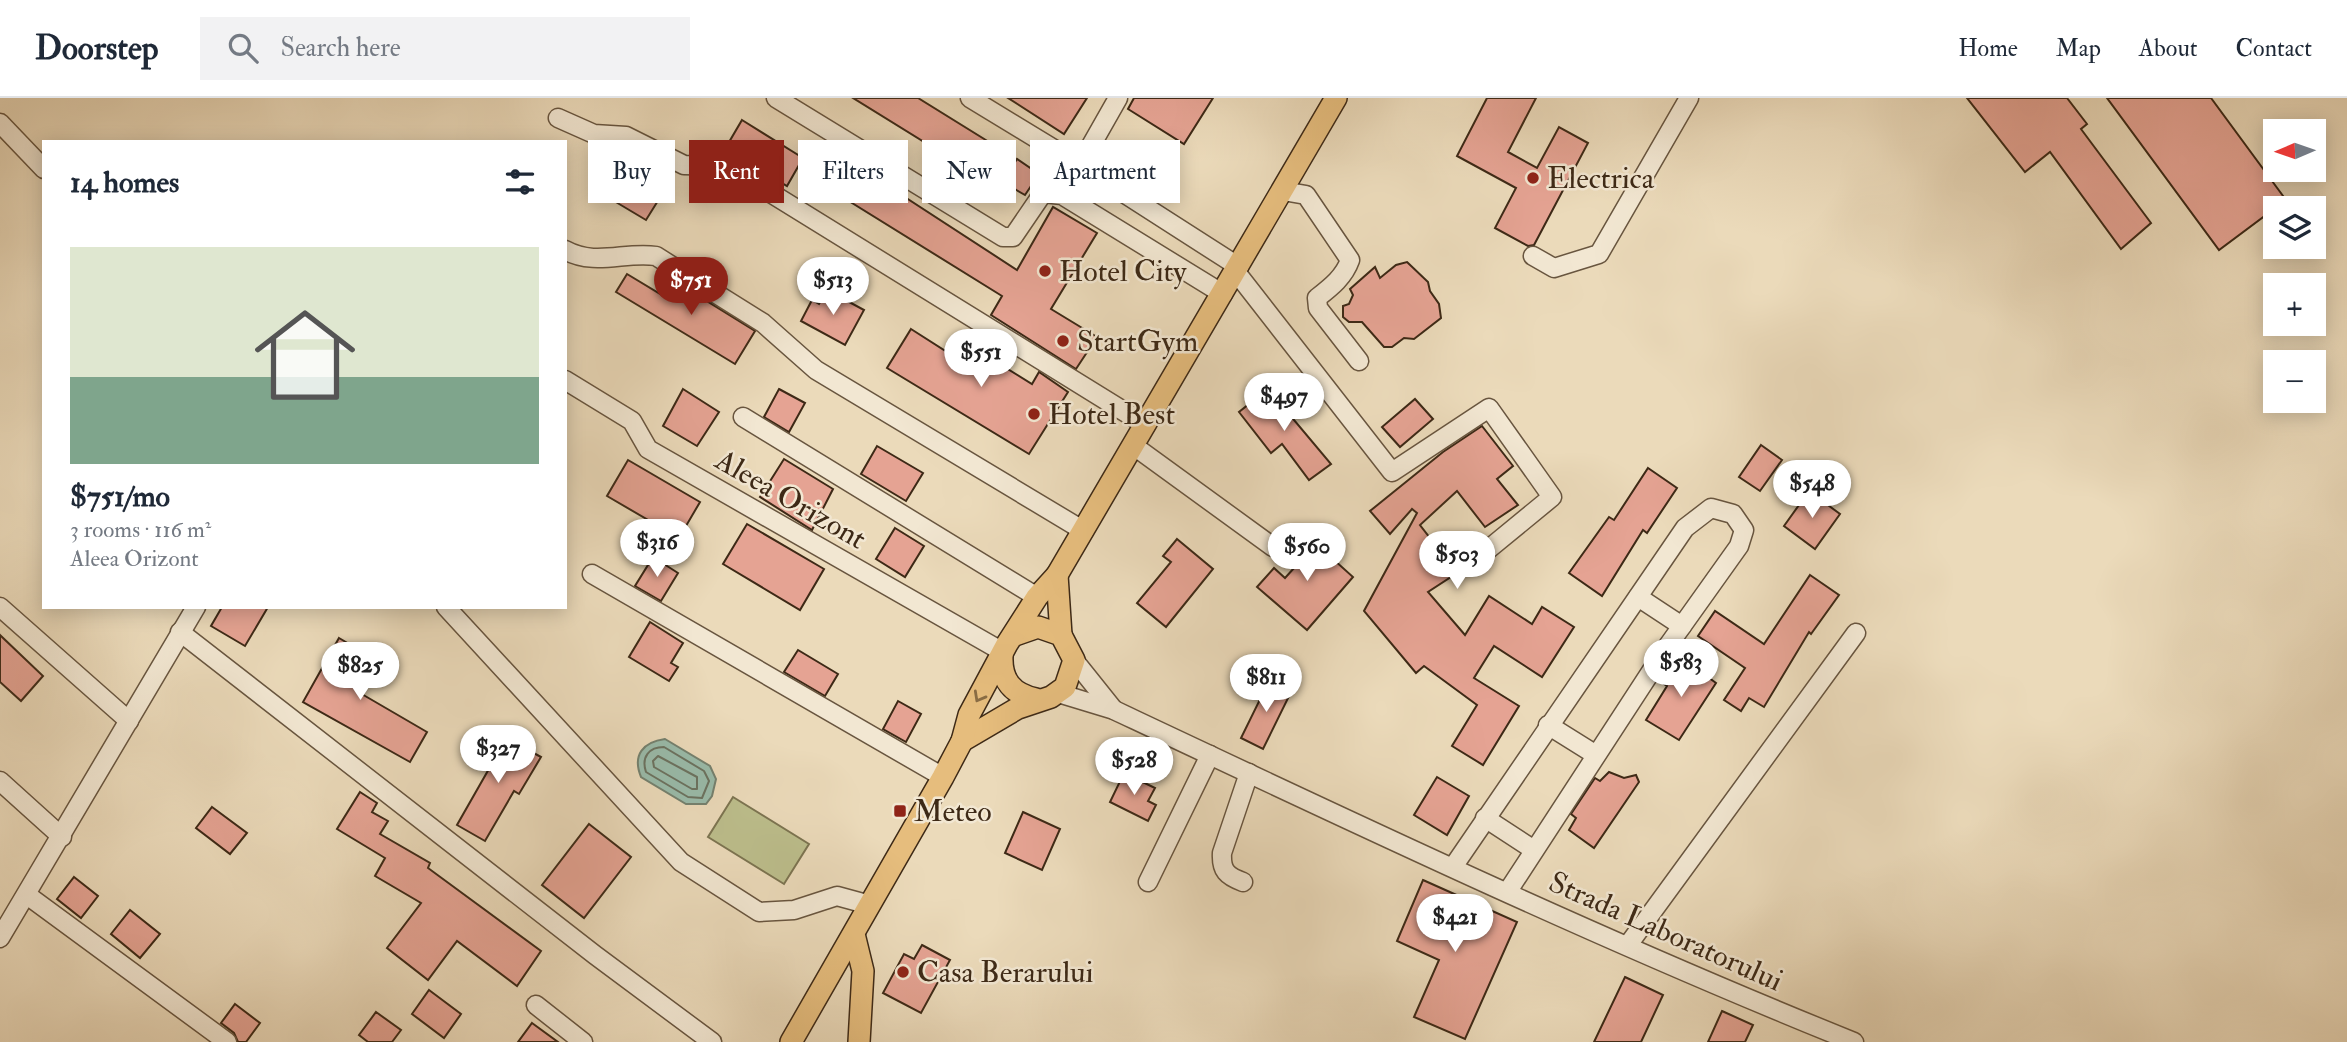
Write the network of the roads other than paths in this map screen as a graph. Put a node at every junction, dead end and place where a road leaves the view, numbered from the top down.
1 (776, 98) edge
2 (970, 98) edge
3 (1118, 98) edge
4 (1689, 98) edge
5 (1335, 99) edge
6 (558, 118) dead end
7 (0, 123) edge
8 (1039, 140) edge
9 (1094, 140) edge
10 (42, 167) edge
11 (1283, 191) junction
12 (1137, 203) edge
13 (567, 251) edge
14 (1533, 256) dead end
15 (1237, 270) junction
16 (1223, 294) junction
17 (1359, 361) dead end
18 (567, 381) edge
19 (743, 417) dead end
20 (1146, 425) junction
21 (1134, 446) junction
22 (1084, 531) junction
23 (1273, 547) dead end
24 (1485, 552) dead end
25 (592, 574) dead end
26 (1057, 575) junction
27 (1037, 597) junction
28 (1637, 597) junction
29 (0, 607) edge
30 (194, 609) edge
31 (448, 609) edge
32 (1682, 626) junction
33 (180, 632) junction
34 (1856, 633) dead end
35 (1061, 635) junction
36 (1007, 647) junction
37 (1074, 660) junction
38 (1058, 693) junction
39 (1036, 699) junction
40 (1114, 710) junction
41 (130, 721) junction
42 (1549, 725) junction
43 (962, 741) junction
44 (1210, 755) junction
45 (1597, 755) junction
46 (1249, 773) junction
47 (943, 777) junction
48 (0, 781) edge
49 (1485, 818) junction
50 (62, 837) junction
51 (1534, 850) junction
52 (1453, 867) junction
53 (1148, 882) dead end
54 (1243, 882) dead end
55 (1508, 891) junction
56 (27, 895) junction
57 (870, 905) junction
58 (854, 934) junction
59 (0, 938) edge
60 (1628, 945) junction
61 (536, 1005) dead end
62 (227, 1042) edge
63 (583, 1042) edge
64 (712, 1042) edge
65 (791, 1042) edge
66 (859, 1042) edge
67 (1854, 1042) edge

1 - 16 street
2 - 8 street
3 - 9 street
4 - 14 street
5 - 11 main road
6 - 20 street
7 - 10 street
11 - 15 main road
11 - 17 street
12 - 15 street
13 - 22 street
15 - 16 main road
15 - 24 street
16 - 20 main road
18 - 36 street, Aleea Orizont
19 - 27 street
20 - 21 main road
21 - 22 main road
21 - 23 street
22 - 26 main road
25 - 47 street
26 - 27 main road
26 - 35 main road
27 - 36 main road
28 - 32 street
28 - 32 street
28 - 42 street
29 - 41 street
30 - 33 street
31 - 57 street
32 - 45 street
33 - 41 street
33 - 64 street
34 - 60 street
35 - 36 main road
35 - 37 main road
36 - 39 main road
36 -> 43 main road
37 - 38 main road
37 - 40 street
38 - 39 main road
38 - 40 street, Strada Laboratorului
39 - 43 main road
40 - 44 street, Strada Laboratorului
41 - 50 street
42 - 45 street
42 - 49 street
43 - 47 main road
44 - 46 street, Strada Laboratorului
44 - 53 street
45 - 51 street
46 - 52 street, Strada Laboratorului
46 - 54 street
47 - 57 main road
48 - 50 street
49 - 51 street
49 - 52 street
50 - 56 street
51 - 55 street
52 - 55 street, Strada Laboratorului
55 - 60 street, Strada Laboratorului
56 - 59 street
56 - 62 street
57 - 58 main road
58 - 65 main road
58 - 66 main road
60 - 67 street, Strada Laboratorului
61 - 63 street

